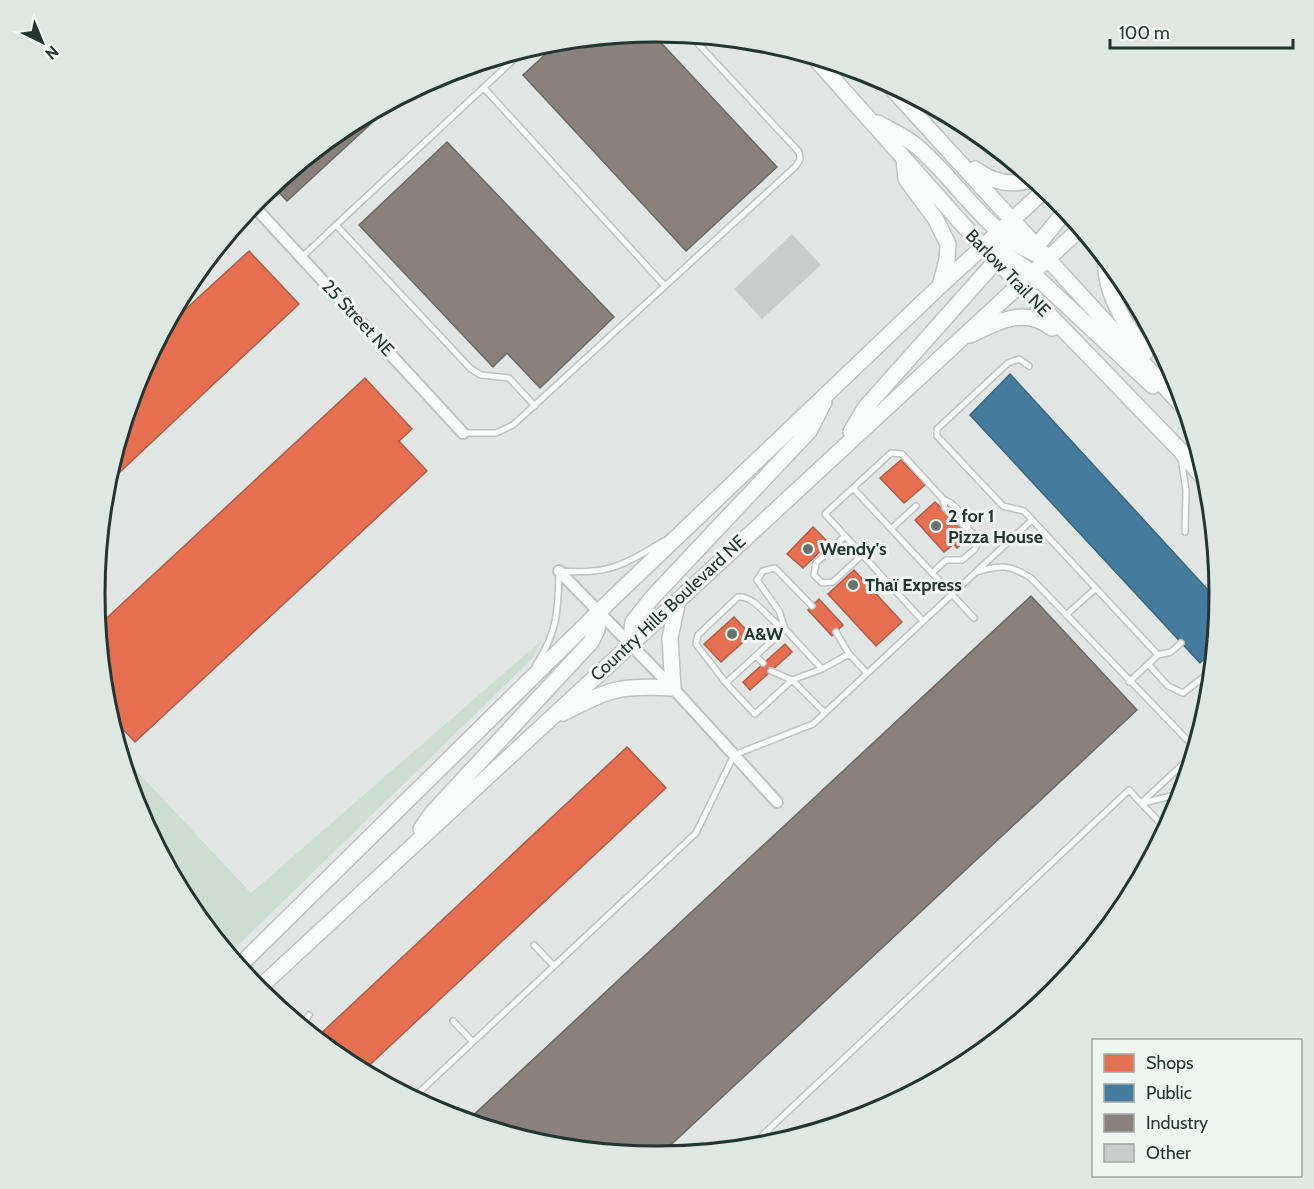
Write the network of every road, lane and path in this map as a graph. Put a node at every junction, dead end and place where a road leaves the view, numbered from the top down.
1 (698, 44) edge
2 (512, 62) edge
3 (824, 68) edge
4 (484, 88) junction
5 (902, 99) edge
6 (869, 118) junction
7 (943, 145) junction
8 (904, 159) junction
9 (1024, 182) edge
10 (1039, 196) edge
11 (259, 212) edge
12 (1061, 218) edge
13 (1013, 220) junction
14 (336, 225) junction
15 (1075, 234) edge
16 (1002, 246) junction
17 (983, 247) junction
18 (302, 258) junction
19 (1048, 258) junction
20 (1031, 259) junction
21 (1108, 277) edge
22 (1017, 284) junction
23 (664, 285) junction
24 (940, 286) junction
25 (959, 340) junction
26 (1092, 360) junction
27 (1029, 366) dead end
28 (1169, 389) edge
29 (830, 391) junction
30 (1170, 391) edge
31 (1176, 405) edge
32 (535, 406) junction
33 (463, 433) joint
34 (844, 445) junction
35 (1180, 450) junction
36 (1193, 462) edge
37 (1195, 468) edge
38 (853, 488) junction
39 (915, 506) dead end
40 (1032, 520) junction
41 (686, 528) junction
42 (891, 529) junction
43 (1185, 532) dead end
44 (845, 536) junction
45 (862, 555) junction
46 (559, 570) junction
47 (976, 572) junction
48 (932, 573) junction
49 (1095, 588) junction
50 (952, 595) junction
51 (678, 600) junction
52 (812, 606) dead end
53 (599, 612) junction
54 (1066, 615) junction
55 (974, 618) dead end
56 (923, 621) junction
57 (785, 629) junction
58 (836, 632) dead end
59 (1181, 643) dead end
60 (630, 644) junction
61 (849, 654) junction
62 (1158, 655) junction
63 (756, 656) junction
64 (763, 663) dead end
65 (1148, 664) junction
66 (822, 669) junction
67 (771, 671) dead end
68 (867, 673) junction
69 (1203, 677) edge
70 (792, 680) junction
71 (1129, 682) junction
72 (726, 683) junction
73 (521, 688) junction
74 (673, 688) junction
75 (825, 713) junction
76 (547, 721) junction
77 (1189, 742) edge
78 (734, 755) junction
79 (1182, 765) edge
80 (1171, 796) edge
81 (777, 802) dead end
82 (1141, 803) junction
83 (1160, 823) edge
84 (404, 854) junction
85 (534, 945) dead end
86 (244, 961) edge
87 (554, 966) junction
88 (264, 983) edge
89 (309, 1015) dead end
90 (306, 1021) edge
91 (453, 1021) dead end
92 (472, 1042) junction
93 (419, 1093) edge
94 (761, 1137) edge

1 - 23 lane
2 - 4 lane
3 - 6 main road, Barlow Trail NE
4 - 14 lane
4 - 23 lane
5 - 7 main road
6 - 8 main road, Barlow Trail NE
6 - 16 main road
7 - 9 main road
7 - 13 main road
8 - 17 main road, Barlow Trail NE
8 - 24 main road
10 - 13 main road
11 - 18 street, 25 Street NE
12 - 20 main road
13 - 16 main road
13 - 20 main road
14 - 18 lane
14 - 32 lane
15 - 19 main road, Country Hills Boulevard NE
16 - 17 main road, Barlow Trail NE
16 - 17 main road
16 - 20 main road
16 - 22 main road, Barlow Trail NE
16 - 34 main road
17 - 24 main road
18 - 33 street, 25 Street NE
19 - 20 main road
19 - 20 main road, Country Hills Boulevard NE
19 - 30 main road
20 - 22 main road, Country Hills Boulevard NE
20 - 31 main road
21 - 28 main road
22 - 25 main road, Country Hills Boulevard NE
22 - 26 main road, Barlow Trail NE
23 - 32 lane
24 - 29 main road
25 - 26 main road
25 - 34 main road, Country Hills Boulevard NE
26 - 35 main road, Barlow Trail NE
27 - 40 lane
29 - 41 main road
29 - 60 main road
32 - 33 lane
34 - 51 main road, Country Hills Boulevard NE
35 - 36 main road
35 - 37 main road, Barlow Trail NE
35 - 43 lane
38 - 42 lane
38 - 44 lane
38 - 48 lane
39 - 42 lane
40 - 47 lane
40 - 49 lane
41 - 46 lane
41 - 53 main road
42 - 48 lane
44 - 45 lane
44 - 45 lane
45 - 56 lane
46 - 53 street
46 - 73 lane
47 - 50 lane
47 - 54 lane
48 - 50 lane
49 - 54 lane
49 - 62 lane
50 - 55 lane
50 - 56 lane
51 - 60 main road, Country Hills Boulevard NE
51 - 74 main road
52 - 57 lane
53 - 60 street
53 - 73 main road
53 - 84 main road
54 - 71 lane
56 - 68 lane
57 - 63 lane
57 - 66 lane
57 - 72 lane
58 - 61 lane
59 - 62 lane
60 - 74 street
60 - 76 main road, Country Hills Boulevard NE
61 - 66 lane
61 - 68 lane
62 - 65 lane
63 - 64 lane
63 - 72 lane
65 - 69 lane
65 - 71 lane
66 - 70 lane
67 - 70 lane
68 - 75 lane
70 - 72 lane
70 - 75 lane
71 - 77 lane
73 - 86 main road
74 - 76 main road
74 - 78 street
75 - 78 lane
76 - 84 main road, Country Hills Boulevard NE
78 - 81 street
78 - 87 lane
79 - 82 lane
80 - 82 lane
82 - 83 lane
82 - 94 lane
84 - 88 main road, Country Hills Boulevard NE
85 - 87 lane
87 - 92 lane
89 - 90 lane
91 - 92 lane
92 - 93 lane

